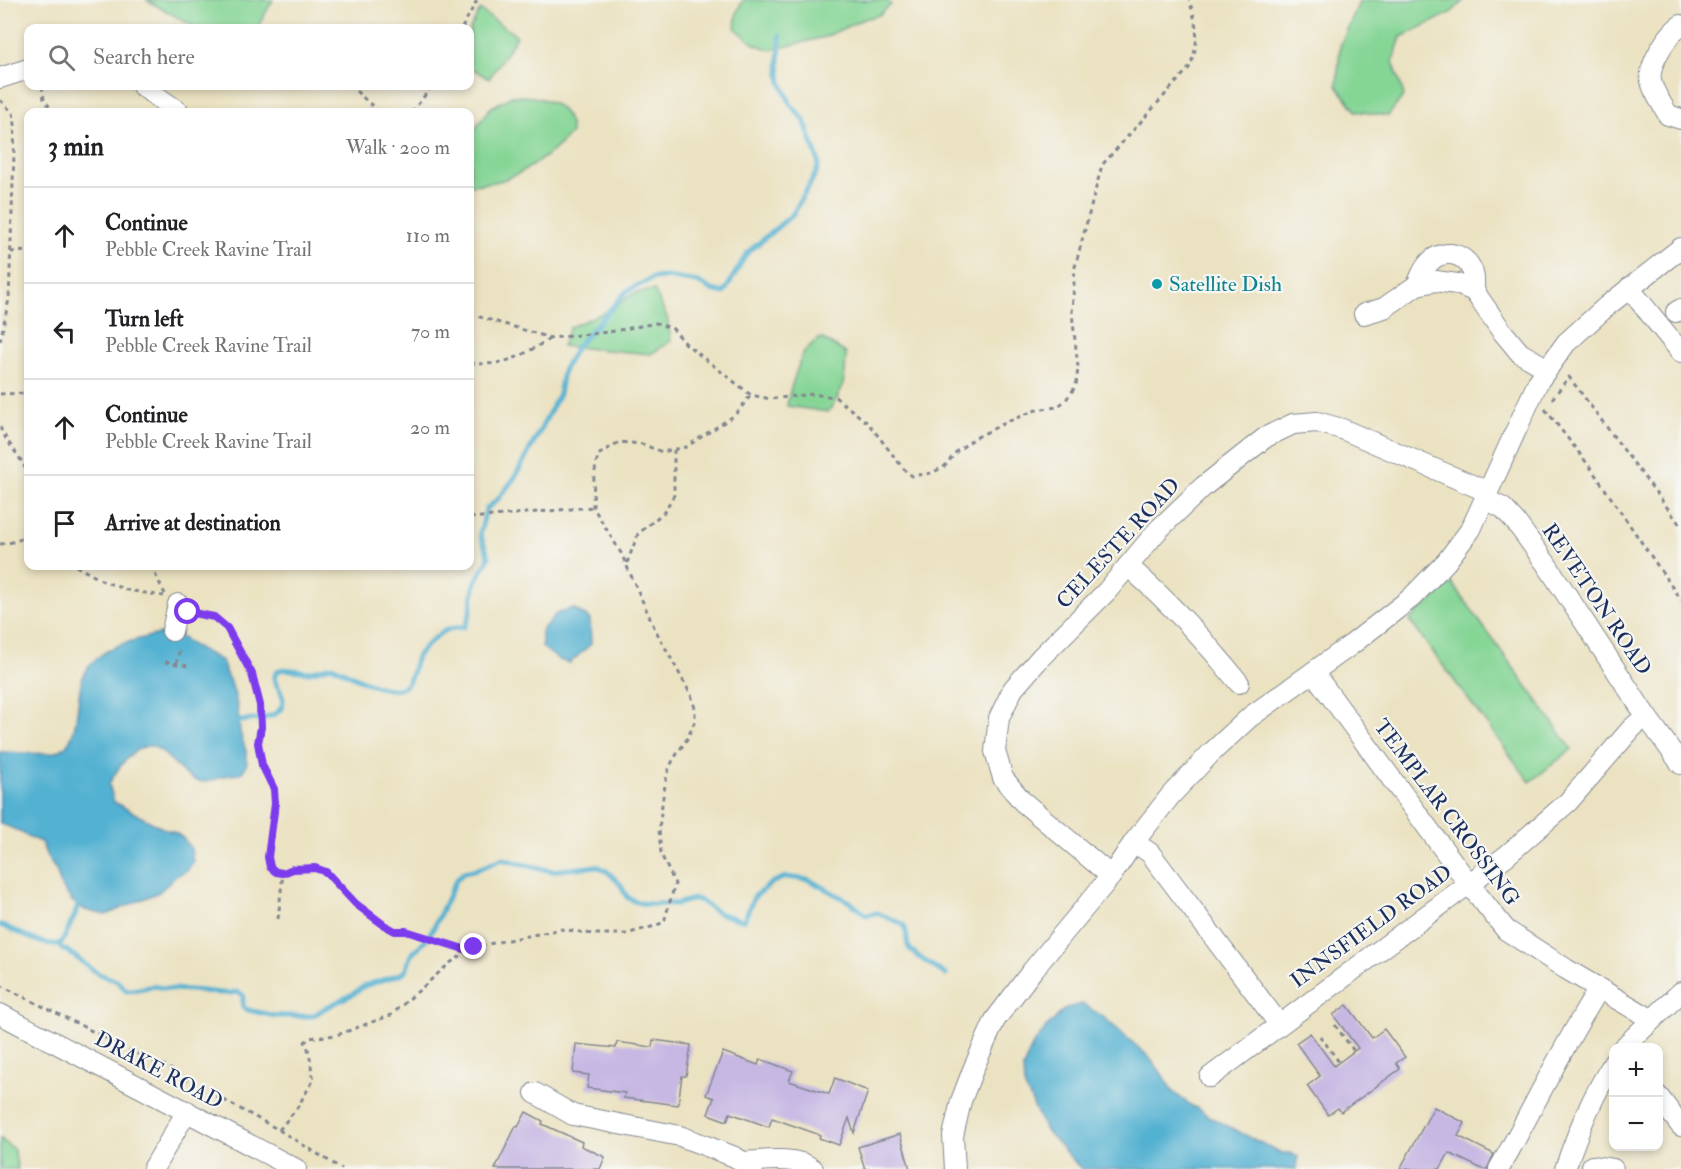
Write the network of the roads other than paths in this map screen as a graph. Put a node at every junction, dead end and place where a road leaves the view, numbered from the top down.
1 (1681, 25) edge
2 (24, 70) edge
3 (0, 78) edge
4 (148, 90) edge
5 (173, 108) edge
6 (1681, 119) edge
7 (1681, 248) edge
8 (1417, 285) junction
9 (1629, 288) junction
10 (1474, 291) junction
11 (1364, 314) dead end
12 (1681, 352) edge
13 (1548, 369) junction
14 (1486, 495) junction
15 (1128, 566) junction
16 (183, 608) road end
17 (172, 631) dead end
18 (1313, 672) junction
19 (1239, 683) dead end
20 (1646, 716) junction
21 (1681, 764) edge
22 (1134, 842) junction
23 (1111, 876) junction
24 (1469, 884) junction
25 (1599, 989) junction
26 (1681, 992) edge
27 (0, 1014) edge
28 (1651, 1019) junction
29 (1279, 1024) junction
30 (1627, 1043) edge
31 (1609, 1070) edge
32 (1210, 1077) dead end
33 (535, 1093) dead end
34 (1660, 1097) edge
35 (187, 1111) junction
36 (1681, 1126) edge
37 (748, 1165) edge
38 (1592, 1166) dead end
39 (153, 1169) edge
40 (296, 1169) edge
41 (813, 1169) edge
42 (955, 1169) edge
43 (1499, 1169) edge
44 (1565, 1169) edge
45 (1613, 1169) edge

1 - 6 street
2 - 3 street
4 - 5 street
7 - 9 street
8 - 10 street
8 - 10 street
8 - 11 street
9 - 12 street
9 - 13 street
10 - 13 street
13 - 14 street
14 - 15 street, CELESTE ROAD
14 - 18 street
14 - 20 street, REVETON ROAD
15 - 19 street
15 - 23 street, CELESTE ROAD
16 - 17 street
18 - 22 street
18 - 24 street, TEMPLAR CROSSING
20 - 21 street, REVETON ROAD
20 - 24 street, INNSFIELD ROAD
22 - 23 street
22 - 29 street
23 - 42 street
24 - 25 street, TEMPLAR CROSSING
24 - 29 street, INNSFIELD ROAD
25 - 28 street, TEMPLAR CROSSING
25 - 43 street
26 - 28 street
27 - 35 street, DRAKE ROAD
28 - 30 street
29 - 32 street, INNSFIELD ROAD
31 - 44 street
33 - 37 street
34 - 36 street
35 - 39 street
35 - 40 street, DRAKE ROAD
37 - 41 street
38 - 45 street

